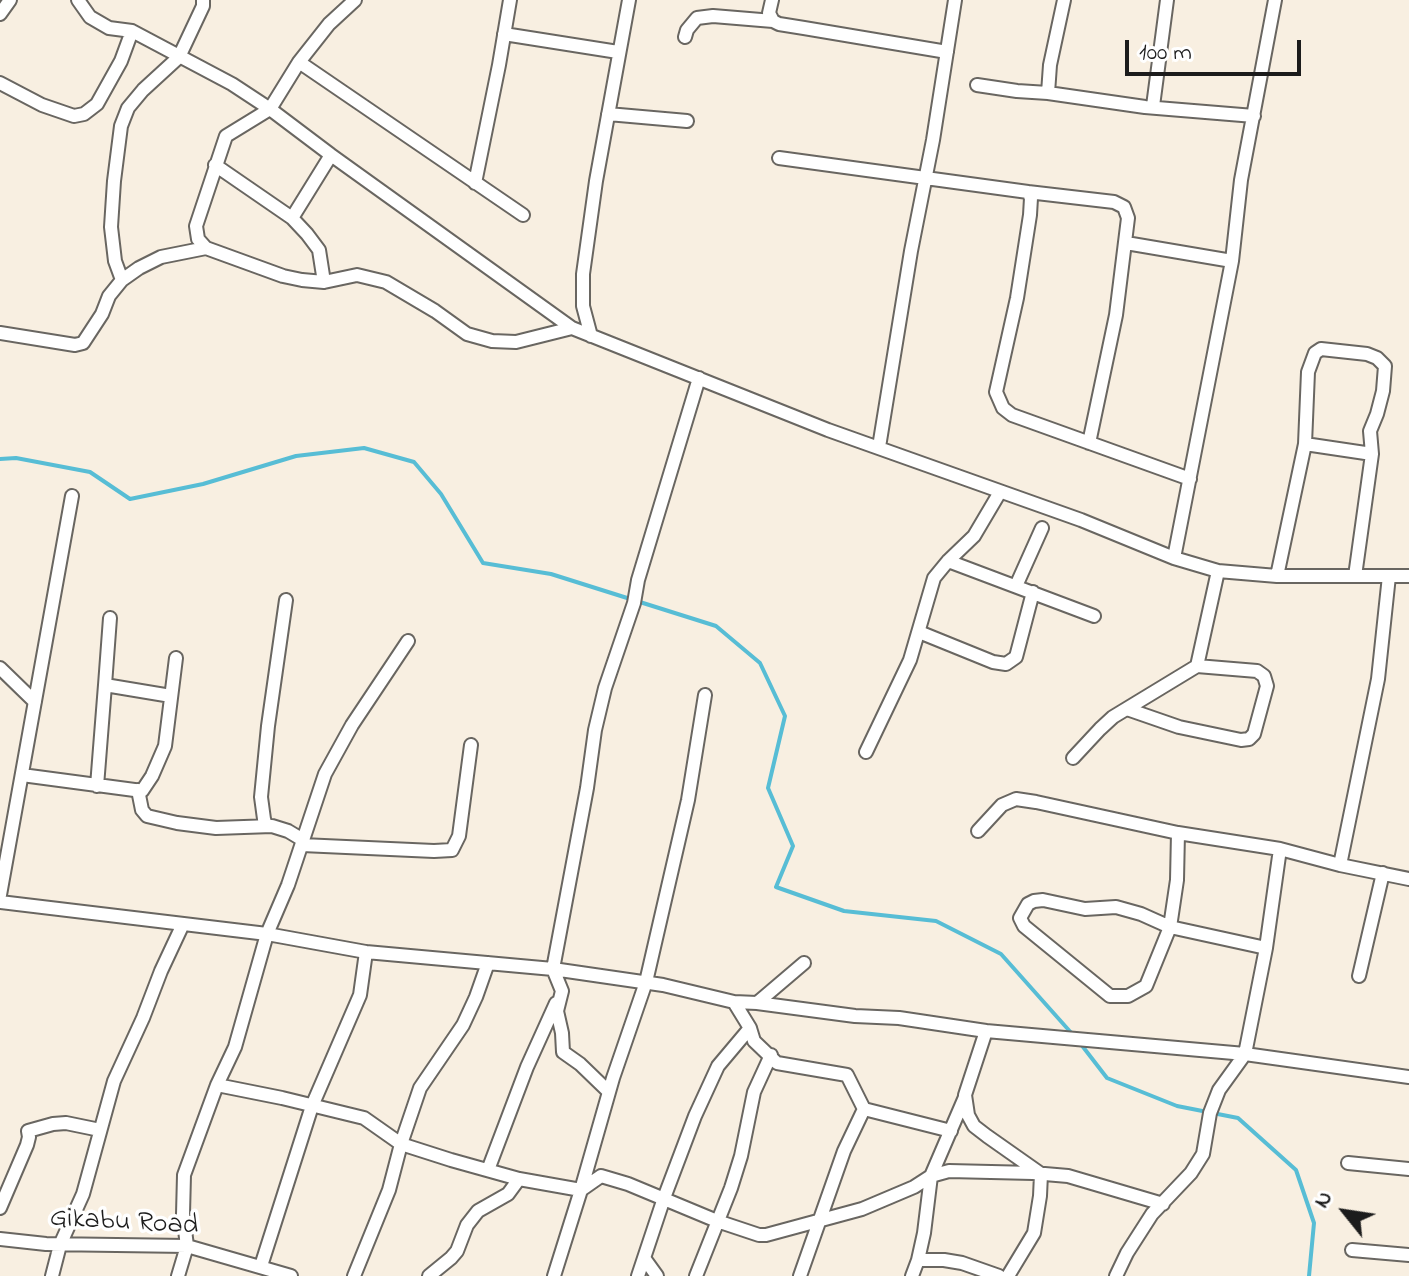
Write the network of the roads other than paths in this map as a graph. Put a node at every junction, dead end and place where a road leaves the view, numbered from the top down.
1 (10, 0) edge
2 (78, 0) edge
3 (203, 0) edge
4 (355, 0) edge
5 (510, 0) edge
6 (629, 0) edge
7 (772, 0) edge
8 (955, 0) edge
9 (1064, 0) edge
10 (1167, 0) edge
11 (1275, 0) edge
12 (0, 14) edge
13 (773, 21) junction
14 (132, 31) junction
15 (504, 34) junction
16 (685, 37) dead end
17 (618, 52) junction
18 (947, 52) junction
19 (179, 57) junction
20 (299, 62) junction
21 (0, 83) edge
22 (977, 85) dead end
23 (1048, 93) junction
24 (1153, 106) junction
25 (270, 109) junction
26 (608, 114) junction
27 (1254, 116) junction
28 (687, 121) dead end
29 (331, 155) junction
30 (779, 158) dead end
31 (215, 165) junction
32 (926, 177) junction
33 (475, 183) junction
34 (1028, 192) junction
35 (523, 215) dead end
36 (292, 218) junction
37 (1126, 243) junction
38 (206, 248) junction
39 (1232, 261) junction
40 (122, 280) junction
41 (324, 282) junction
42 (572, 328) junction
43 (0, 333) edge
44 (591, 336) junction
45 (699, 378) junction
46 (1089, 443) junction
47 (1305, 444) junction
48 (879, 447) junction
49 (1372, 454) junction
50 (1190, 479) junction
51 (1000, 492) junction
52 (72, 496) dead end
53 (1042, 528) dead end
54 (1174, 558) junction
55 (948, 561) junction
56 (1218, 571) junction
57 (1277, 576) junction
58 (1355, 576) junction
59 (1389, 576) junction
60 (1409, 576) edge
61 (1016, 586) junction
62 (1033, 592) junction
63 (286, 600) dead end
64 (1094, 616) dead end
65 (110, 618) dead end
66 (919, 632) junction
67 (408, 641) dead end
68 (176, 658) dead end
69 (1197, 666) junction
70 (0, 668) edge
71 (105, 685) junction
72 (705, 695) dead end
73 (171, 696) junction
74 (35, 702) junction
75 (1127, 709) junction
76 (471, 745) dead end
77 (866, 752) dead end
78 (1073, 758) dead end
79 (22, 775) junction
80 (97, 786) junction
81 (138, 790) junction
82 (266, 826) junction
83 (978, 831) dead end
84 (1178, 833) junction
85 (302, 843) junction
86 (1280, 849) junction
87 (1340, 865) junction
88 (1383, 873) junction
89 (1409, 879) edge
90 (0, 895) edge
91 (0, 902) edge
92 (183, 924) junction
93 (1170, 927) junction
94 (267, 934) junction
95 (1266, 948) junction
96 (366, 952) junction
97 (488, 963) junction
98 (804, 963) dead end
99 (553, 969) junction
100 (1359, 976) dead end
101 (646, 982) junction
102 (562, 991) junction
103 (734, 1002) junction
104 (757, 1003) junction
105 (750, 1028) junction
106 (986, 1031) junction
107 (536, 1047) junction
108 (563, 1052) junction
109 (1245, 1054) junction
110 (771, 1055) junction
111 (1409, 1077) edge
112 (217, 1085) junction
113 (609, 1092) junction
114 (965, 1095) junction
115 (312, 1106) junction
116 (864, 1109) junction
117 (100, 1130) junction
118 (951, 1131) junction
119 (401, 1144) junction
120 (1348, 1163) dead end
121 (1409, 1169) edge
122 (488, 1170) junction
123 (1041, 1174) junction
124 (931, 1176) junction
125 (519, 1179) junction
126 (581, 1190) junction
127 (664, 1198) junction
128 (1163, 1204) junction
129 (0, 1208) edge
130 (820, 1221) junction
131 (716, 1226) junction
132 (0, 1239) edge
133 (60, 1245) junction
134 (187, 1246) junction
135 (1352, 1250) dead end
136 (1409, 1255) edge
137 (644, 1258) junction
138 (918, 1260) junction
139 (261, 1266) junction
140 (52, 1276) edge
141 (178, 1276) edge
142 (291, 1276) edge
143 (354, 1276) edge
144 (429, 1276) edge
145 (554, 1276) edge
146 (638, 1276) edge
147 (657, 1276) edge
148 (696, 1276) edge
149 (800, 1276) edge
150 (912, 1276) edge
151 (999, 1276) edge
152 (1008, 1276) edge
153 (1116, 1276) edge

1 - 12 street
2 - 14 street
3 - 19 street
4 - 20 street
5 - 15 street
6 - 17 street
7 - 13 street
8 - 18 street
9 - 23 street
10 - 24 street
11 - 27 street
13 - 16 street
13 - 18 street
14 - 19 street
14 - 21 street
15 - 17 street
15 - 33 street
17 - 26 street
18 - 32 street
19 - 25 street
19 - 40 street
20 - 25 street
20 - 33 street
22 - 23 street
23 - 24 street
24 - 27 street
25 - 29 street
25 - 31 street
26 - 28 street
26 - 44 street
27 - 39 street
29 - 36 street
29 - 42 street
30 - 32 street
31 - 36 street
31 - 38 street
32 - 34 street
32 - 48 street
33 - 35 street
34 - 37 street
34 - 46 street
36 - 41 street
37 - 39 street
37 - 46 street
38 - 40 street
38 - 41 street
39 - 50 street
40 - 43 street
41 - 42 street
42 - 44 street
44 - 45 street
45 - 48 street
45 - 99 street
46 - 50 street
47 - 49 street
47 - 49 street
47 - 57 street
48 - 51 street
49 - 58 street
50 - 54 street
51 - 54 street
51 - 55 street
52 - 74 street
53 - 61 street
54 - 56 street
55 - 61 street
55 - 66 street
56 - 57 street
56 - 69 street
57 - 58 street
58 - 59 street
59 - 60 street
59 - 87 street
61 - 62 street
62 - 64 street
62 - 66 street
63 - 82 street
65 - 71 street
66 - 77 street
67 - 85 street
68 - 73 street
69 - 75 street
69 - 75 street
70 - 74 street
71 - 73 street
71 - 80 street
72 - 101 street
73 - 81 street
74 - 79 street
75 - 78 street
76 - 85 street
79 - 80 street
79 - 90 street
80 - 81 street
81 - 82 street
82 - 85 street
83 - 84 street
84 - 86 street
84 - 93 street
85 - 94 street
86 - 87 street
86 - 95 street
87 - 88 street
88 - 89 street
88 - 100 street
91 - 92 street
92 - 94 street
92 - 117 street
93 - 93 street
93 - 95 street
94 - 96 street
94 - 112 street
95 - 109 street
96 - 97 street
96 - 115 street
97 - 99 street
97 - 119 street
98 - 104 street
99 - 101 street
99 - 102 street
101 - 103 street
101 - 113 street
102 - 107 street
102 - 108 street
103 - 104 street
103 - 105 street
104 - 106 street
105 - 110 street
105 - 127 street
106 - 109 street
106 - 114 street
107 - 108 street
107 - 122 street
108 - 113 street
109 - 111 street
109 - 128 street
110 - 116 street
110 - 131 street
112 - 115 street
112 - 134 street
113 - 126 street
114 - 118 street
114 - 123 street
115 - 119 street
115 - 139 street
116 - 118 street
116 - 130 street
117 - 129 street
117 - 133 street
118 - 124 street
119 - 122 street
119 - 143 street
120 - 121 street
122 - 125 street
123 - 124 street
123 - 128 street
123 - 152 street
124 - 130 street
124 - 138 street
125 - 126 street
125 - 144 street
126 - 127 street
126 - 145 street
127 - 131 street
127 - 137 street
128 - 153 street
130 - 131 street
130 - 149 street
131 - 148 street
132 - 133 street, Gikabu Road
133 - 134 street, Gikabu Road
133 - 140 street
134 - 139 street, Gikabu Road
134 - 141 street
135 - 136 street
137 - 146 street
137 - 147 street
138 - 150 street
138 - 151 street
139 - 142 street, Gikabu Road

